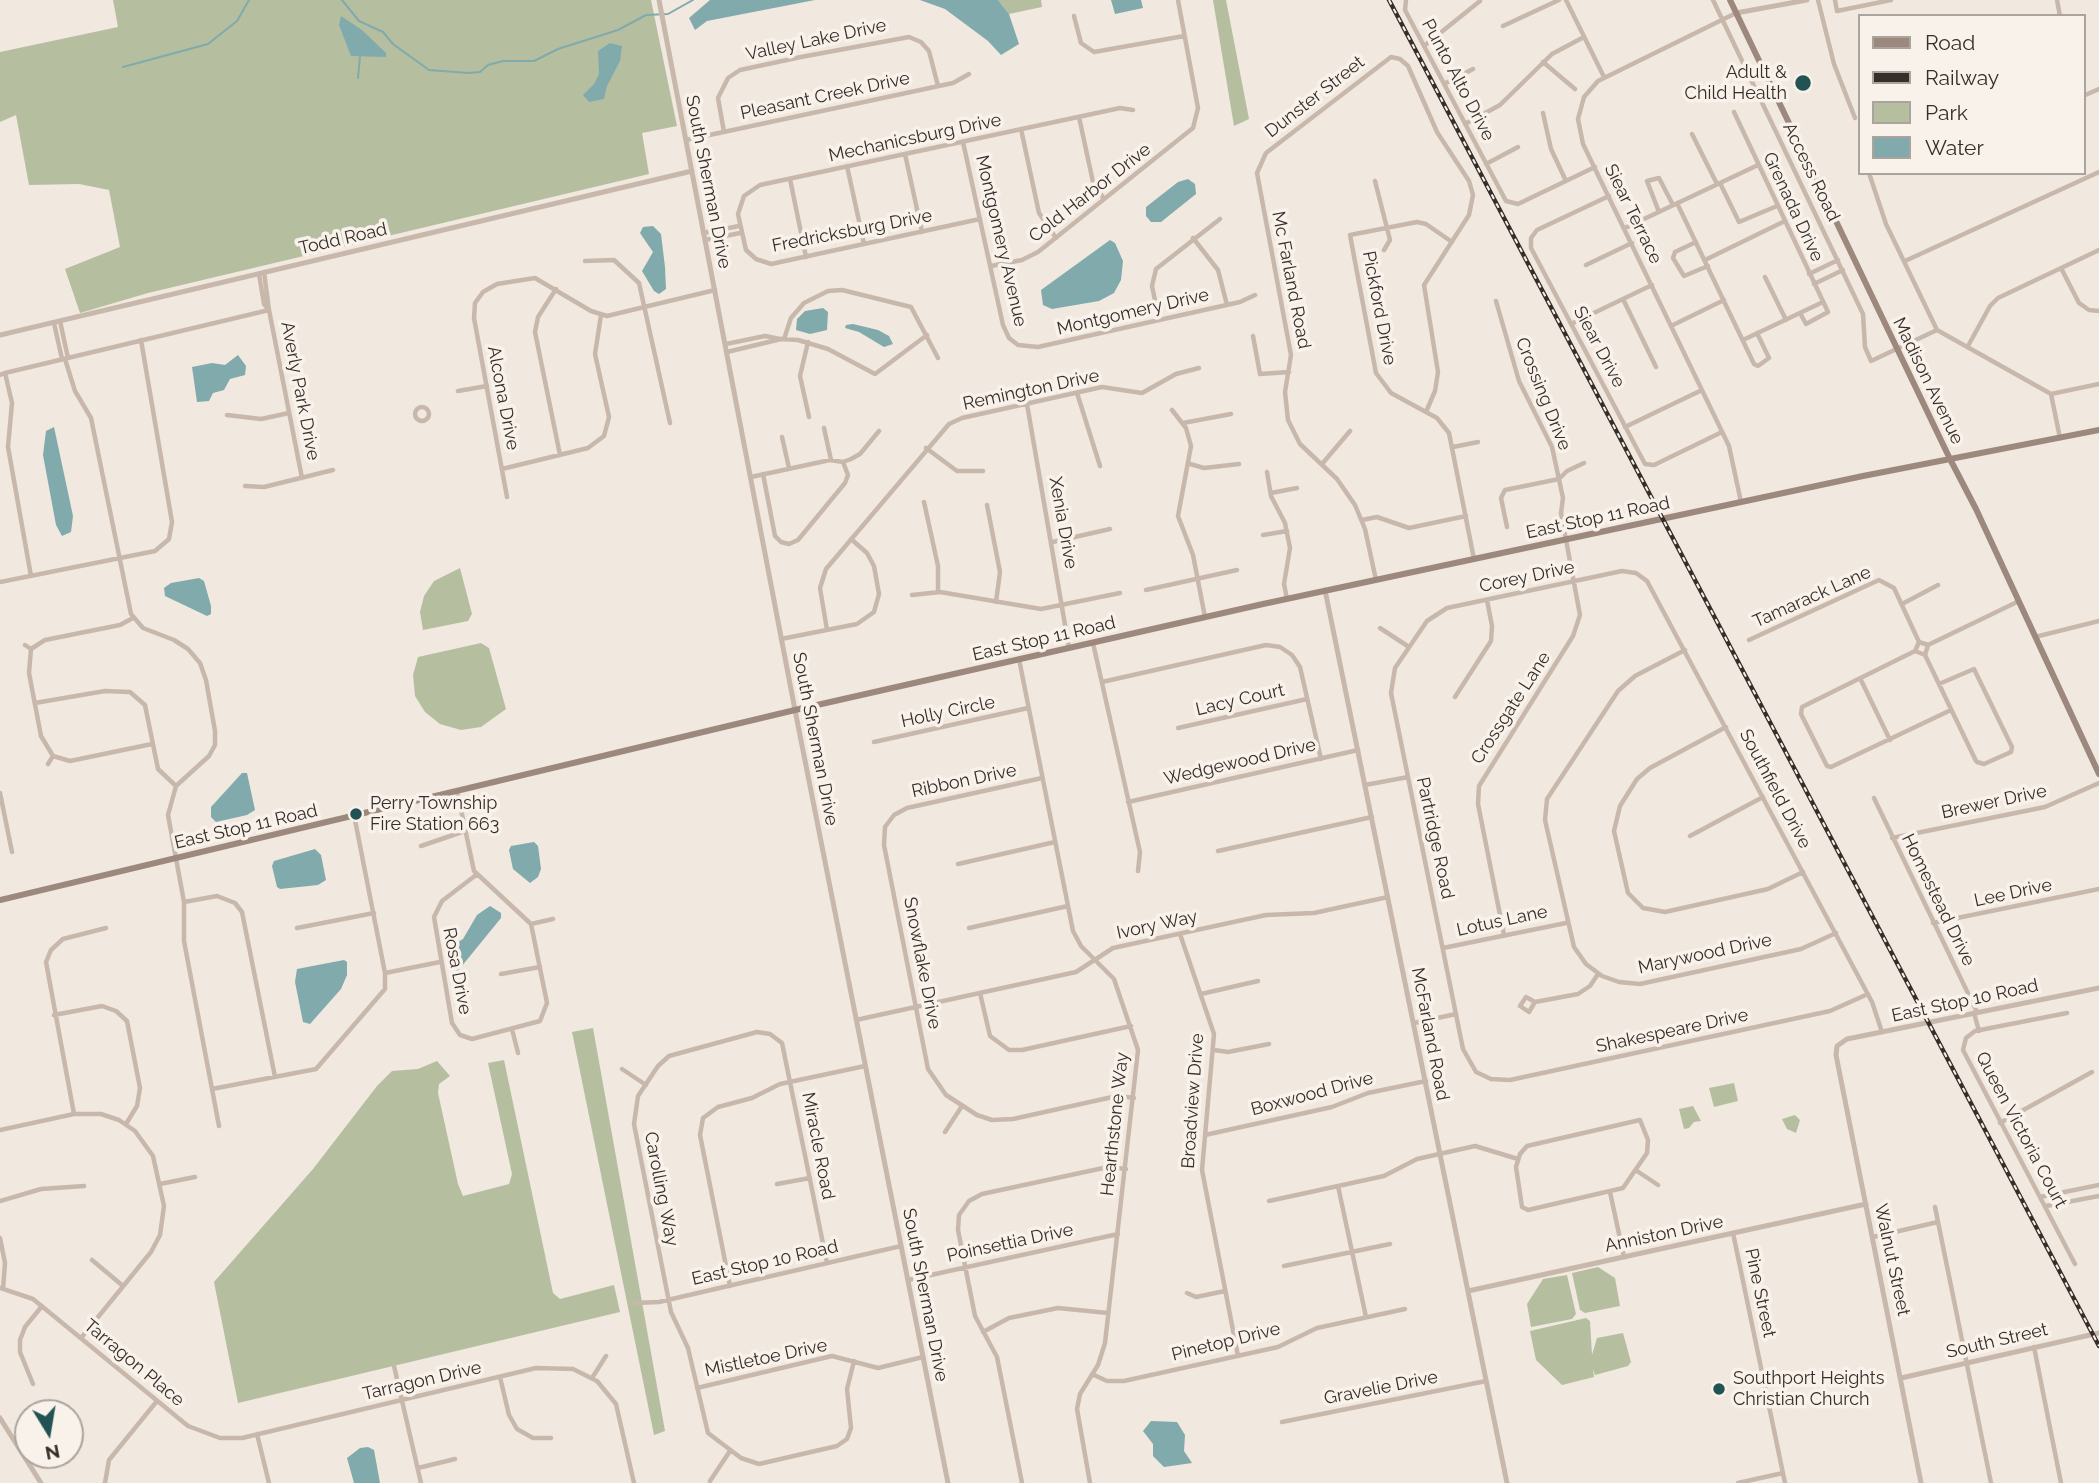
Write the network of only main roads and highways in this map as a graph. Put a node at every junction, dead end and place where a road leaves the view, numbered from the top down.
1 (1730, 0) edge
2 (2099, 430) edge
3 (1950, 459) junction
4 (2099, 774) edge
5 (0, 900) edge

1 - 3 main road, Madison Avenue
2 - 3 main road, East Stop 11 Road
3 - 4 main road, Madison Avenue
3 - 5 main road, East Stop 11 Road

